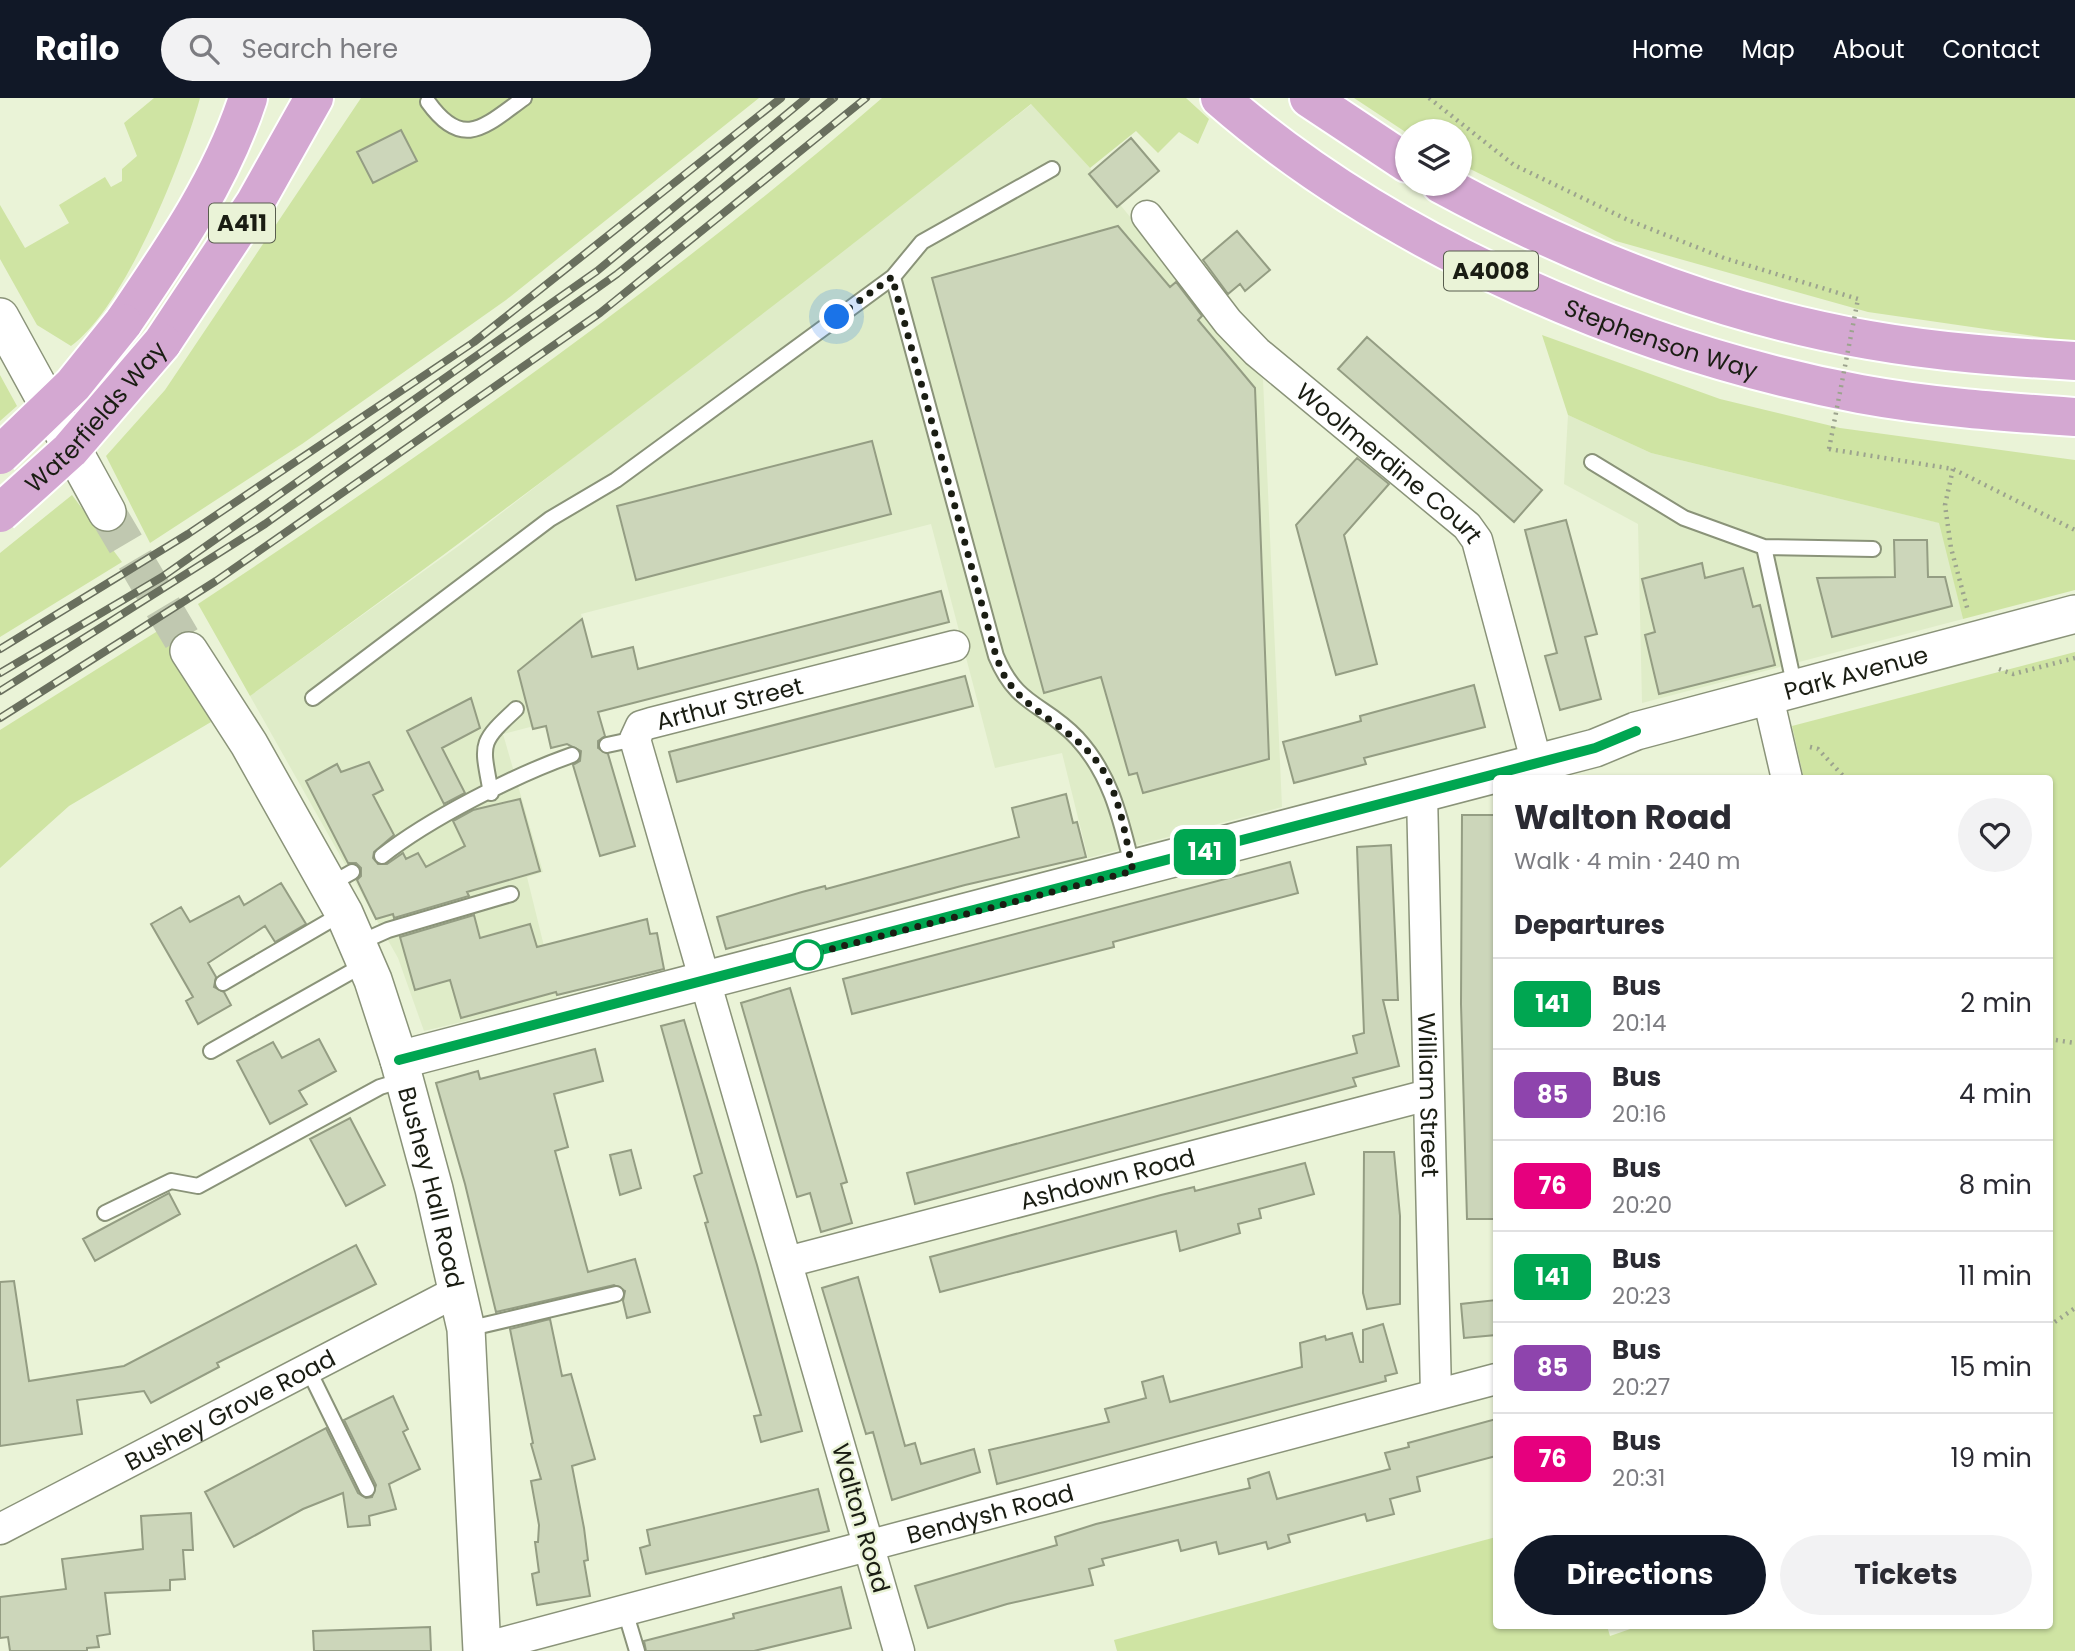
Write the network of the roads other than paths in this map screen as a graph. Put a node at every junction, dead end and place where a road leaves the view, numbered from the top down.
1 (314, 98) edge
2 (524, 98) edge
3 (1220, 98) edge
4 (1309, 98) edge
5 (244, 102) edge
6 (428, 102) dead end
7 (1395, 155) edge
8 (1052, 169) dead end
9 (1463, 196) edge
10 (1147, 216) dead end
11 (892, 277) junction
12 (0, 317) edge
13 (2075, 361) edge
14 (2075, 417) edge
15 (0, 455) edge
16 (1592, 462) dead end
17 (107, 512) tunnel mouth
18 (0, 513) edge
19 (1764, 547) junction
20 (1873, 549) dead end
21 (2075, 614) edge
22 (954, 646) dead end
23 (189, 651) tunnel mouth
24 (1782, 693) junction
25 (313, 698) dead end
26 (516, 709) dead end
27 (572, 755) dead end
28 (1537, 764) junction
29 (1493, 775) edge
30 (1495, 775) edge
31 (1787, 775) edge
32 (491, 793) junction
33 (1422, 794) junction
34 (382, 856) dead end
35 (1133, 871) junction
36 (510, 894) dead end
37 (350, 915) junction
38 (706, 982) junction
39 (223, 983) dead end
40 (211, 1051) dead end
41 (402, 1070) junction
42 (1428, 1096) junction
43 (105, 1213) dead end
44 (787, 1262) junction
45 (460, 1294) junction
46 (616, 1294) dead end
47 (466, 1329) junction
48 (308, 1369) junction
49 (1493, 1380) edge
50 (1436, 1394) junction
51 (367, 1489) dead end
52 (0, 1529) edge
53 (869, 1548) junction
54 (625, 1611) junction
55 (482, 1648) edge
56 (637, 1651) edge
57 (899, 1651) edge

1 - 18 main road, Waterfields Way / A411, bridge
2 - 6 lane
3 - 14 main road, Stephenson Way / A4008
4 - 7 main road
5 - 15 main road, Waterfields Way / A411, bridge
8 - 11 lane
9 - 13 main road, Stephenson Way / A4008
10 - 28 street, Woolmerdine Court
11 - 25 lane
11 - 35 lane
12 - 17 street
16 - 19 lane
19 - 20 lane
19 - 24 lane
21 - 24 street, Park Avenue
22 - 38 street, Arthur Street
23 - 37 street, Bushey Hall Road
24 - 28 street, Park Avenue
24 - 31 street
26 - 32 lane
27 - 32 lane
28 - 30 street, Park Avenue
29 - 33 street, Park Avenue
32 - 34 lane
33 - 35 street, Park Avenue
33 - 42 street, William Street
35 - 38 street, Park Avenue
36 - 37 lane
37 - 39 lane
37 - 40 lane
37 - 41 street, Bushey Hall Road
38 - 41 street, Park Avenue
38 - 44 street, Walton Road
41 - 43 lane
41 - 45 street, Bushey Hall Road
42 - 44 street, Ashdown Road
42 - 50 street, William Street
44 - 53 street, Walton Road
45 - 47 street, Bushey Hall Road
45 - 48 street, Bushey Grove Road
46 - 47 lane
47 - 55 street, Bushey Hall Road
48 - 51 lane
48 - 52 street, Bushey Grove Road
49 - 50 street, Bendysh Road
50 - 53 street, Bendysh Road
53 - 54 street, Bendysh Road
53 - 57 street, Walton Road
54 - 55 street, Bendysh Road
54 - 56 lane

